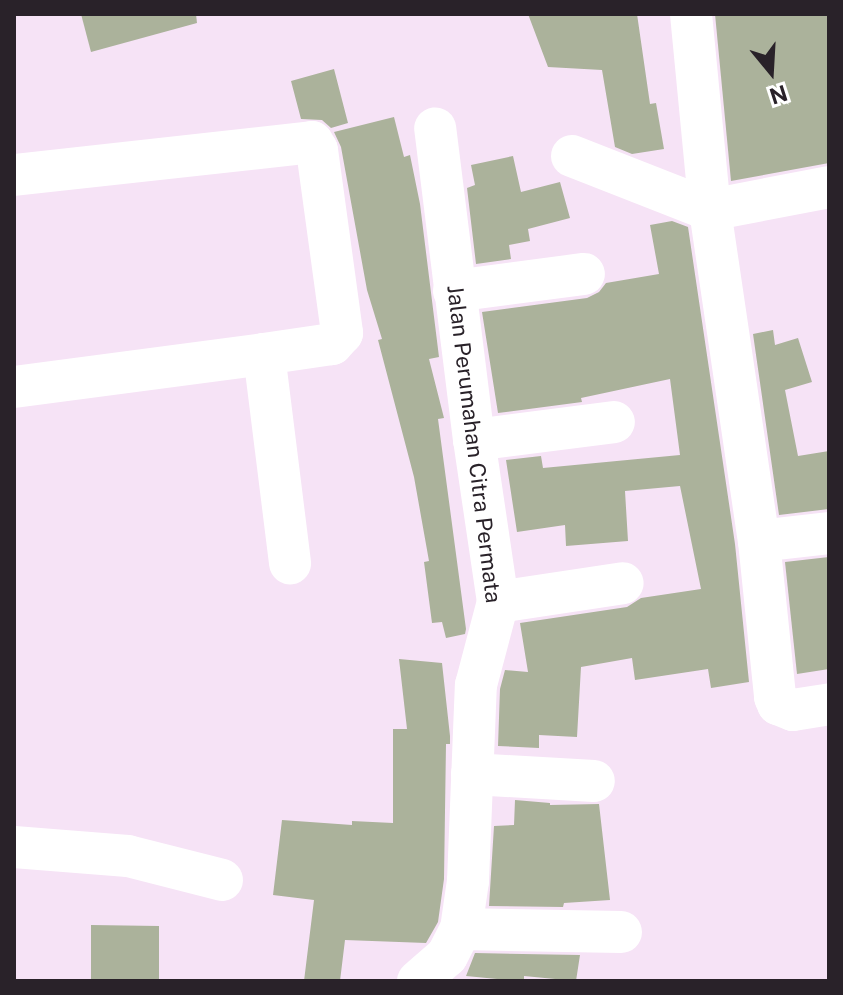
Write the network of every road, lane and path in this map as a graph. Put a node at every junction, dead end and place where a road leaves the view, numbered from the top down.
1 (691, 14) edge
2 (435, 128) dead end
3 (572, 156) dead end
4 (14, 175) edge
5 (829, 187) edge
6 (710, 210) junction
7 (584, 274) dead end
8 (454, 291) junction
9 (264, 354) junction
10 (14, 387) edge
11 (614, 422) dead end
12 (474, 440) junction
13 (829, 533) edge
14 (759, 541) junction
15 (290, 563) dead end
16 (623, 583) dead end
17 (498, 602) junction
18 (829, 704) edge
19 (472, 774) junction
20 (594, 781) dead end
21 (14, 847) edge
22 (222, 880) dead end
23 (461, 929) junction
24 (621, 932) dead end
25 (418, 981) edge

1 - 6 street
2 - 8 street, Jalan Perumahan Citra Permata
3 - 6 street
4 - 9 street
5 - 6 street
6 - 14 street
7 - 8 street
8 - 12 street, Jalan Perumahan Citra Permata
9 - 10 street
9 - 15 street
11 - 12 street
12 - 17 street, Jalan Perumahan Citra Permata
13 - 14 street
14 - 18 street
16 - 17 street
17 - 19 street, Jalan Perumahan Citra Permata
19 - 20 street
19 - 23 street, Jalan Perumahan Citra Permata
21 - 22 street
23 - 24 street
23 - 25 street, Jalan Perumahan Citra Permata

